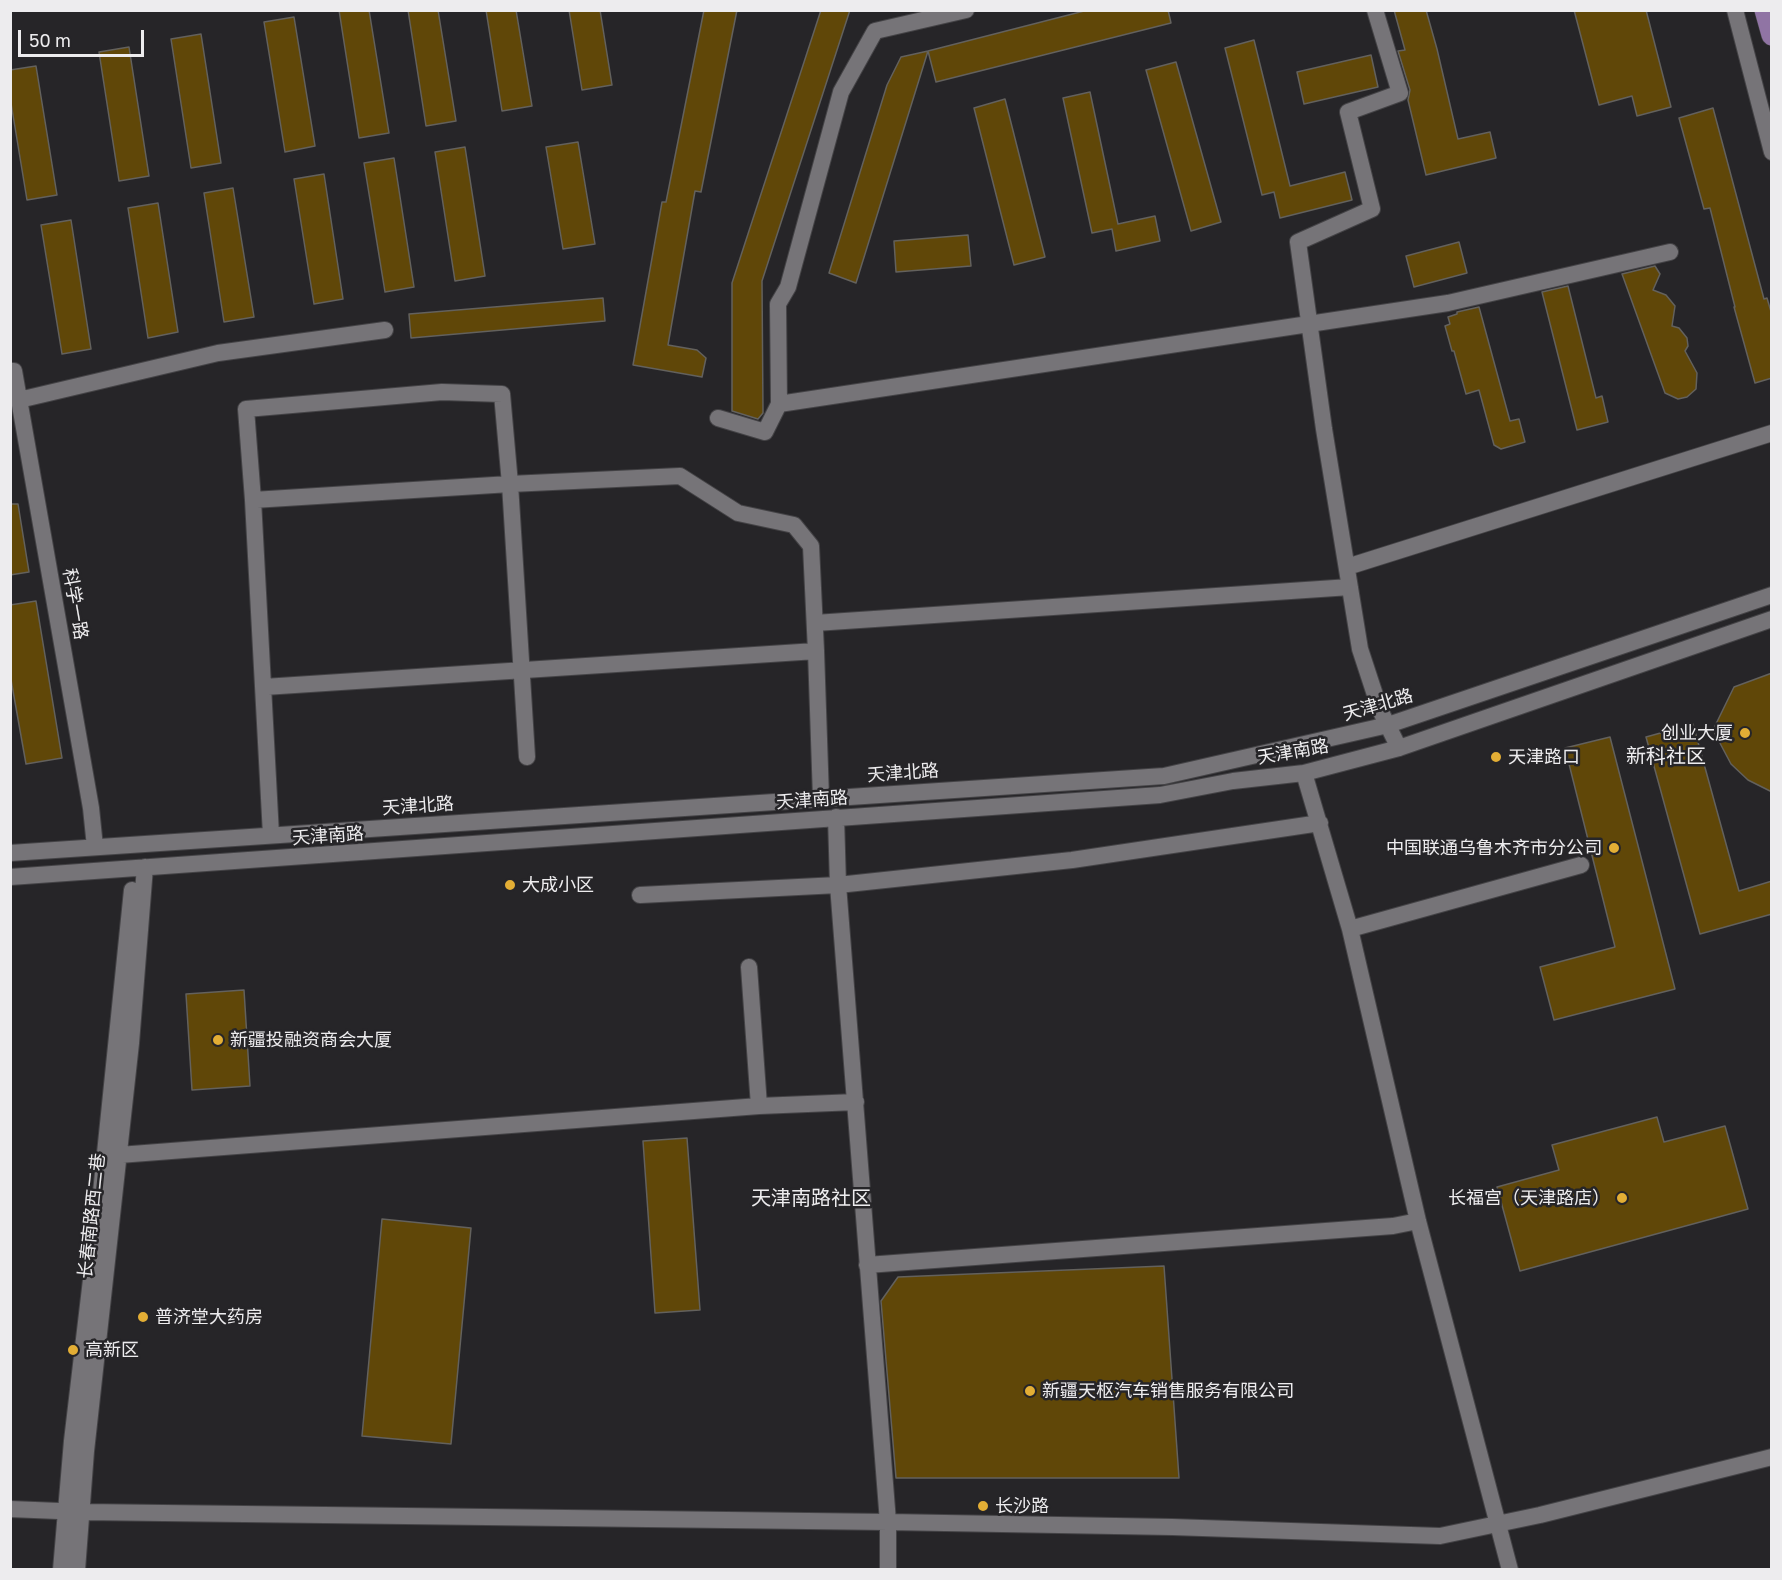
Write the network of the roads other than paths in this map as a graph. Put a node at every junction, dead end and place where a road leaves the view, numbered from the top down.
1 (966, 10) edge
2 (1375, 10) edge
3 (1735, 10) edge
4 (1765, 10) edge
5 (1772, 35) edge
6 (1772, 152) edge
7 (1670, 252) dead end
8 (1310, 324) junction
9 (385, 330) dead end
10 (10, 371) edge
11 (19, 400) junction
12 (779, 404) junction
13 (718, 418) dead end
14 (1772, 433) edge
15 (510, 484) junction
16 (253, 500) junction
17 (1347, 567) junction
18 (1350, 587) junction
19 (1772, 595) edge
20 (1772, 620) edge
21 (815, 623) junction
22 (816, 651) junction
23 (521, 669) junction
24 (264, 687) junction
25 (1388, 725) junction
26 (1399, 748) junction
27 (527, 757) dead end
28 (1304, 773) junction
29 (821, 798) junction
30 (836, 818) junction
31 (1320, 823) junction
32 (328, 831) junction
33 (271, 836) junction
34 (95, 847) junction
35 (10, 853) edge
36 (331, 855) junction
37 (1581, 865) dead end
38 (140, 867) junction
39 (10, 877) edge
40 (838, 885) junction
41 (640, 895) dead end
42 (1350, 929) junction
43 (749, 967) dead end
44 (856, 1101) junction
45 (759, 1106) junction
46 (118, 1155) junction
47 (1418, 1221) junction
48 (867, 1264) junction
49 (1772, 1457) edge
50 (10, 1509) edge
51 (75, 1512) junction
52 (888, 1522) junction
53 (1496, 1523) junction
54 (62, 1569) edge
55 (77, 1569) edge
56 (888, 1569) edge
57 (1510, 1569) edge

1 - 12 street
2 - 8 street
3 - 6 street
4 - 5 main road
7 - 8 street
8 - 12 street
8 - 17 street
9 - 11 street
10 - 11 street, 科学一路
11 - 34 street, 科学一路
12 - 13 street
14 - 17 street
15 - 16 street
15 - 16 street
15 - 21 street
15 - 23 street
16 - 24 street
17 - 18 street
18 - 21 street
18 - 25 street
19 - 25 street, 天津北路
20 - 26 street, 天津南路
21 - 22 street
22 - 23 street
22 - 29 street
23 - 24 street
23 - 27 street
24 - 33 street
25 - 26 street
25 - 29 street, 天津北路
26 - 28 street, 天津南路
28 - 30 street, 天津南路
28 - 31 street
29 - 32 street, 天津北路
30 - 36 street, 天津南路
30 - 40 street
31 - 40 street
31 - 42 street
32 - 33 street, 天津北路
32 - 36 street
33 - 34 street, 天津北路
34 - 35 street, 天津北路
36 - 38 street, 天津南路
37 - 42 street
38 - 39 street, 天津南路
38 - 46 street, 长春南路西二巷
38 - 51 street, 长春南路西二巷
40 - 41 street
40 - 44 street
42 - 47 street
43 - 45 street
44 - 45 street
44 - 48 street
45 - 46 street
46 - 51 street, 长春南路西二巷
47 - 48 street
47 - 53 street
48 - 52 street
49 - 53 street
50 - 51 street
51 - 52 street
51 - 54 street, 长春南路西二巷
51 - 55 street, 长春南路西二巷
52 - 53 street
52 - 56 street
53 - 57 street

